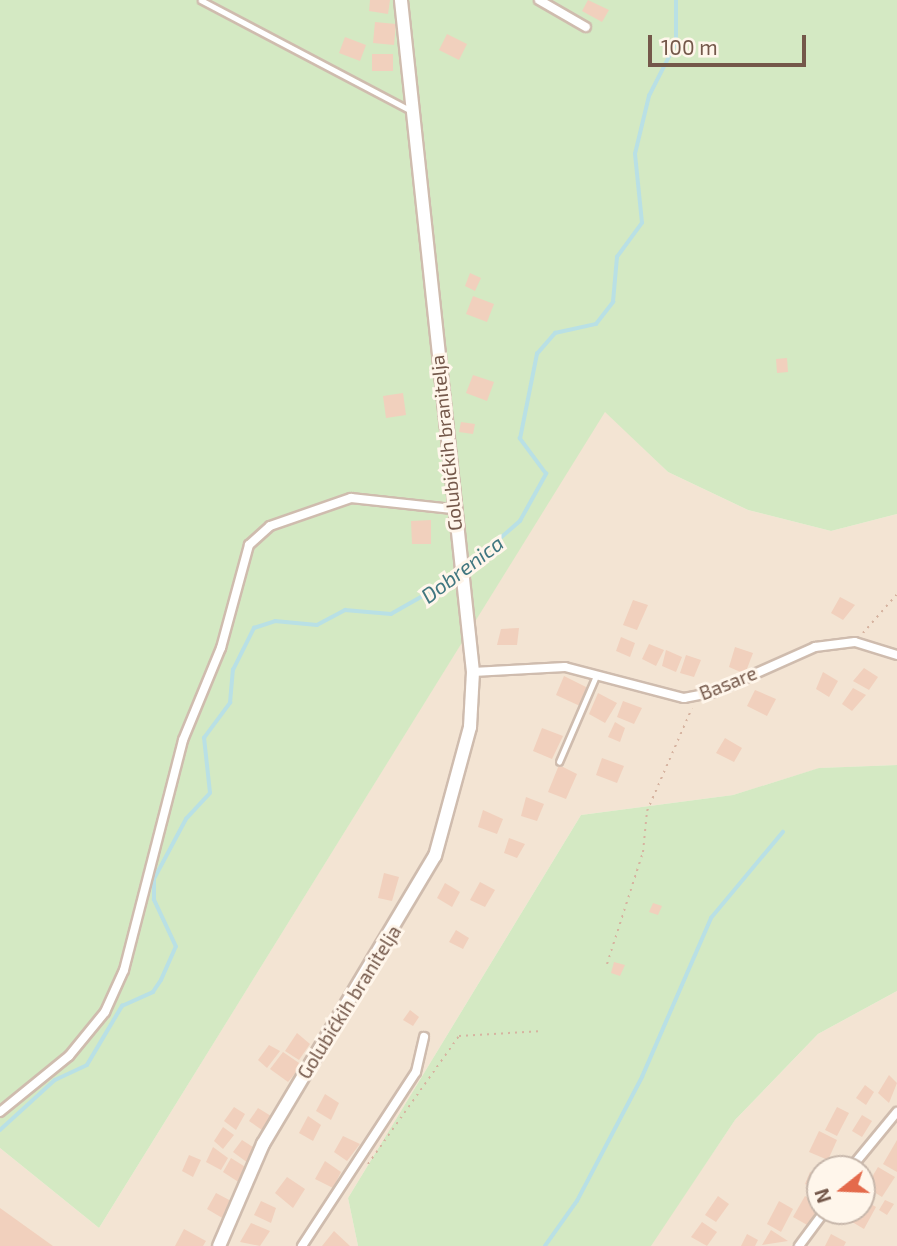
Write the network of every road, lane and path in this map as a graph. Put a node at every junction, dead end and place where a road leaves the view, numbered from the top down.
1 (201, 0) edge
2 (401, 0) edge
3 (539, 0) edge
4 (586, 27) dead end
5 (414, 112) junction
6 (452, 509) junction
7 (897, 594) edge
8 (855, 642) junction
9 (897, 655) edge
10 (472, 672) junction
11 (596, 676) junction
12 (697, 697) junction
13 (559, 762) dead end
14 (607, 964) dead end
15 (543, 1031) dead end
16 (424, 1037) dead end
17 (0, 1112) edge
18 (897, 1112) edge
19 (862, 1155) edge
20 (366, 1166) dead end
21 (815, 1225) edge
22 (222, 1245) edge
23 (302, 1246) edge
24 (799, 1246) edge

1 - 5 lane
2 - 5 street, Golubićkih branitelja
3 - 4 street
5 - 6 street, Golubićkih branitelja
6 - 10 street, Golubićkih branitelja
6 - 17 street
7 - 8 path
8 - 9 street, Basare
8 - 12 street, Basare
10 - 11 street, Basare
10 - 22 street, Golubićkih branitelja
11 - 12 street, Basare
11 - 13 lane
12 - 14 path
15 - 20 path
16 - 23 street
18 - 19 street
21 - 24 street

